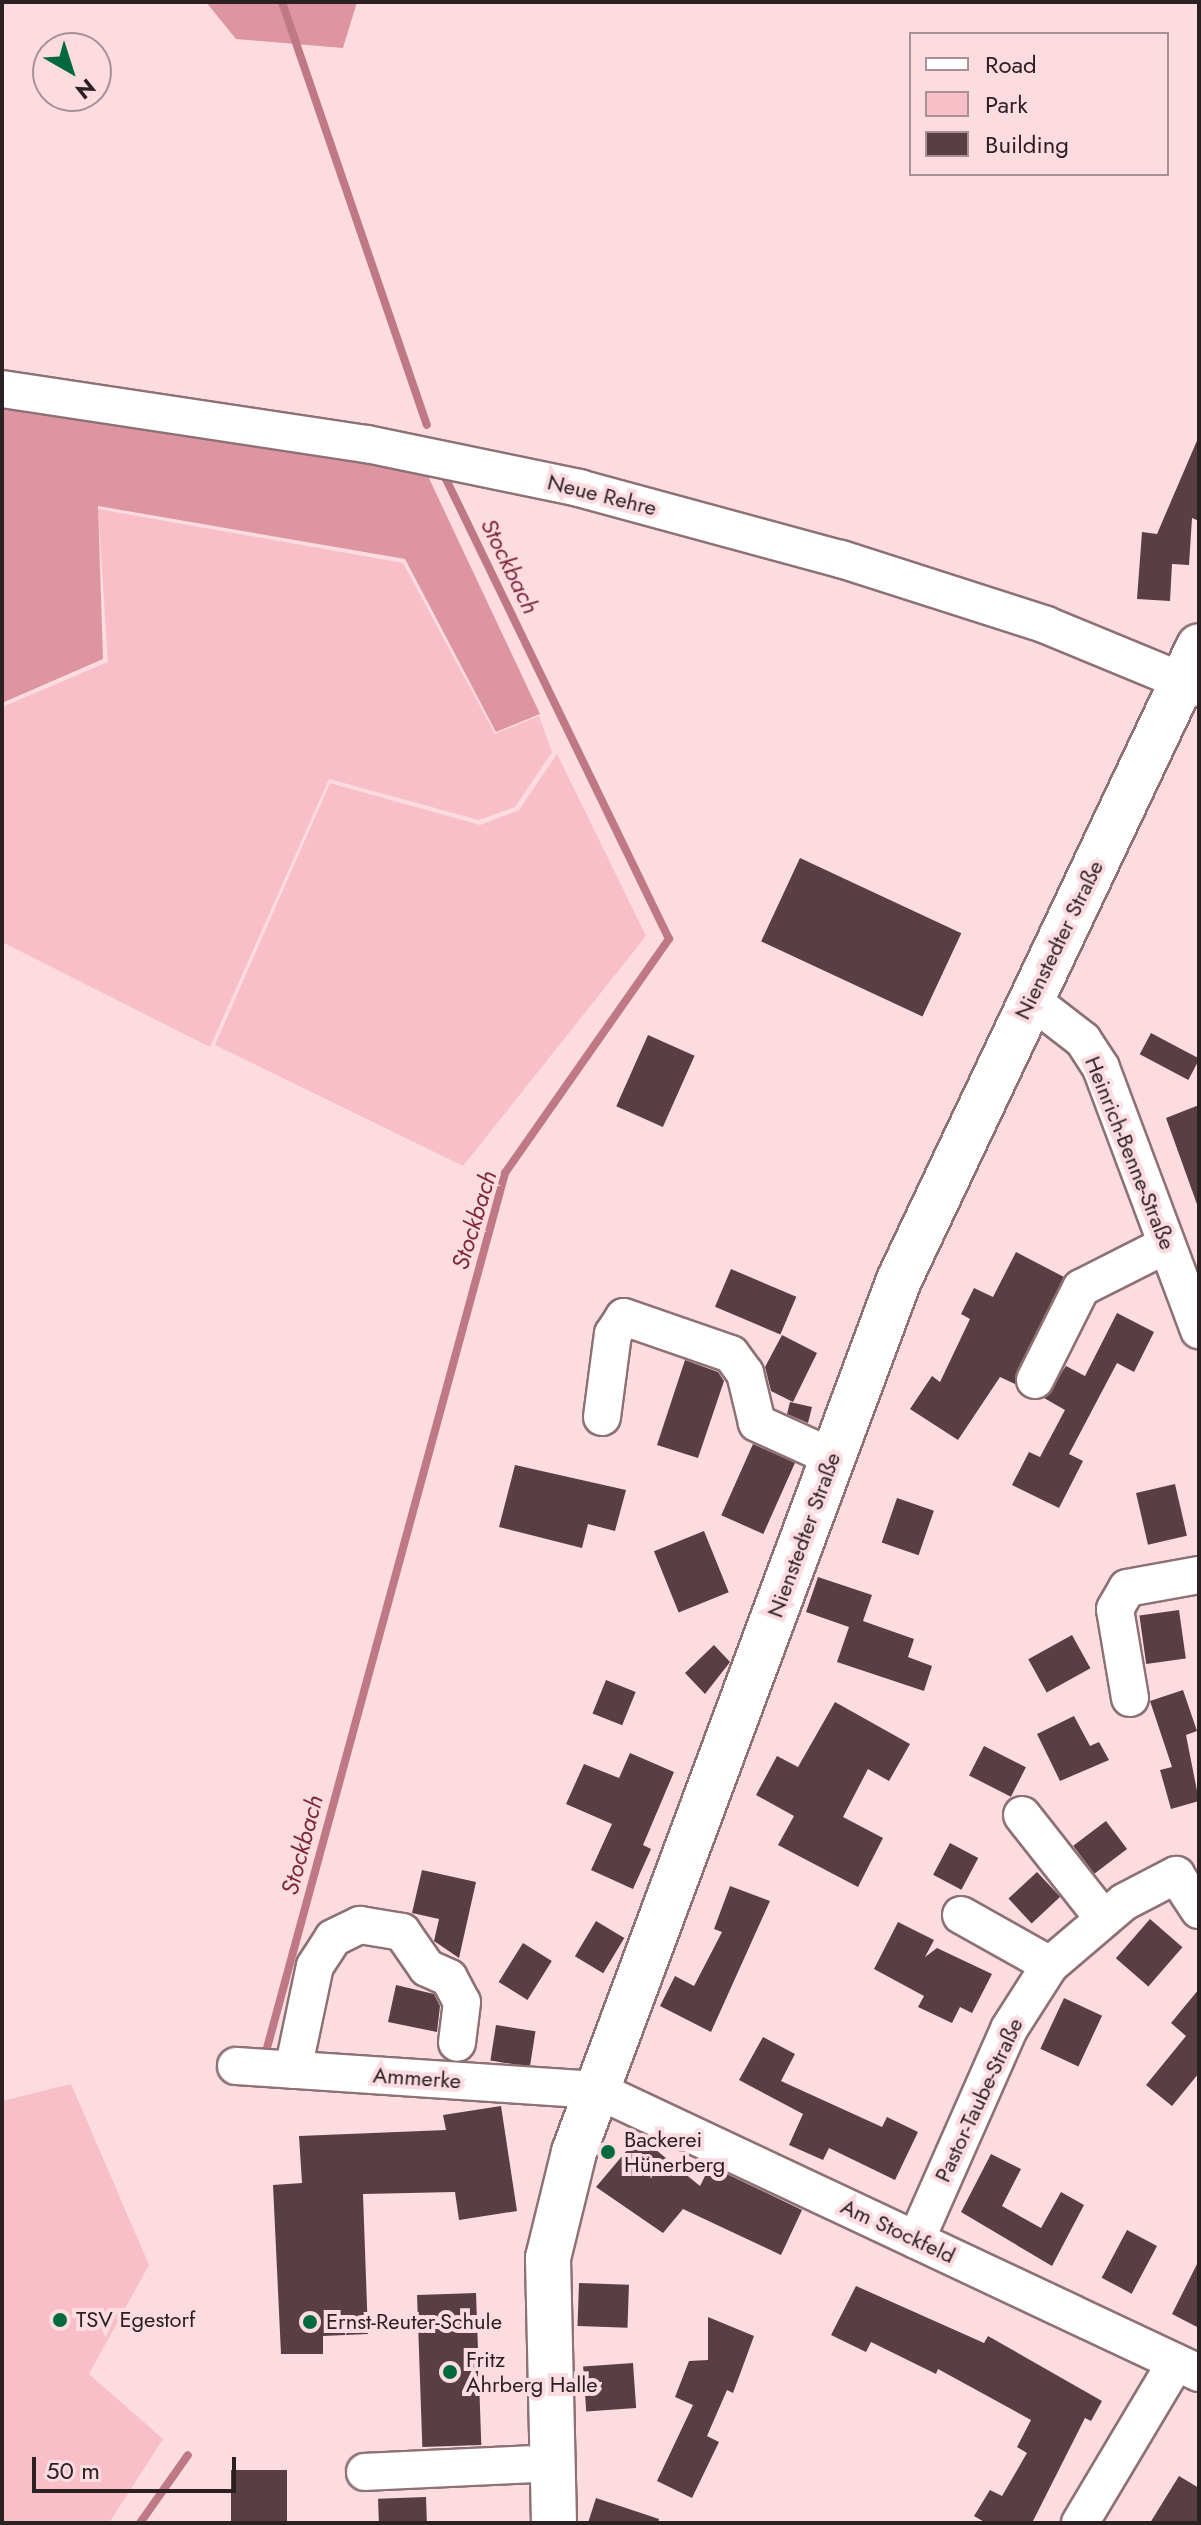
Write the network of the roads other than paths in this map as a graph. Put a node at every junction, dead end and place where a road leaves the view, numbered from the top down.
1 (2, 389) edge
2 (1193, 672) edge
3 (1030, 999) junction
4 (1166, 1245) junction
5 (1199, 1330) edge
6 (1035, 1380) dead end
7 (602, 1417) dead end
8 (832, 1457) junction
9 (1199, 1575) edge
10 (1130, 1698) dead end
11 (1022, 1815) dead end
12 (1199, 1910) edge
13 (961, 1915) dead end
14 (1103, 1918) junction
15 (1050, 1965) junction
16 (457, 2043) dead end
17 (236, 2066) dead end
18 (293, 2070) junction
19 (597, 2090) junction
20 (916, 2240) junction
21 (1187, 2368) edge
22 (555, 2463) junction
23 (365, 2472) dead end
24 (554, 2523) edge
25 (1080, 2523) edge

1 - 2 street, Neue Rehre
2 - 3 main road, Nienstedter Straße
3 - 4 street, Heinrich-Benne-Straße
3 - 8 main road, Nienstedter Straße
4 - 5 street, Heinrich-Benne-Straße
4 - 6 street
7 - 8 street
8 - 19 main road, Nienstedter Straße
9 - 10 street
11 - 14 street
12 - 14 street, Pastor-Taube-Straße
13 - 15 street
14 - 15 street, Pastor-Taube-Straße
15 - 20 street, Pastor-Taube-Straße
16 - 18 street
17 - 18 street, Ammerke
18 - 19 street, Ammerke
19 - 20 street, Am Stockfeld
19 - 22 main road, Nienstedter Straße
20 - 21 street, Am Stockfeld
21 - 25 street
22 - 23 street
22 - 24 main road, Nienstedter Straße

